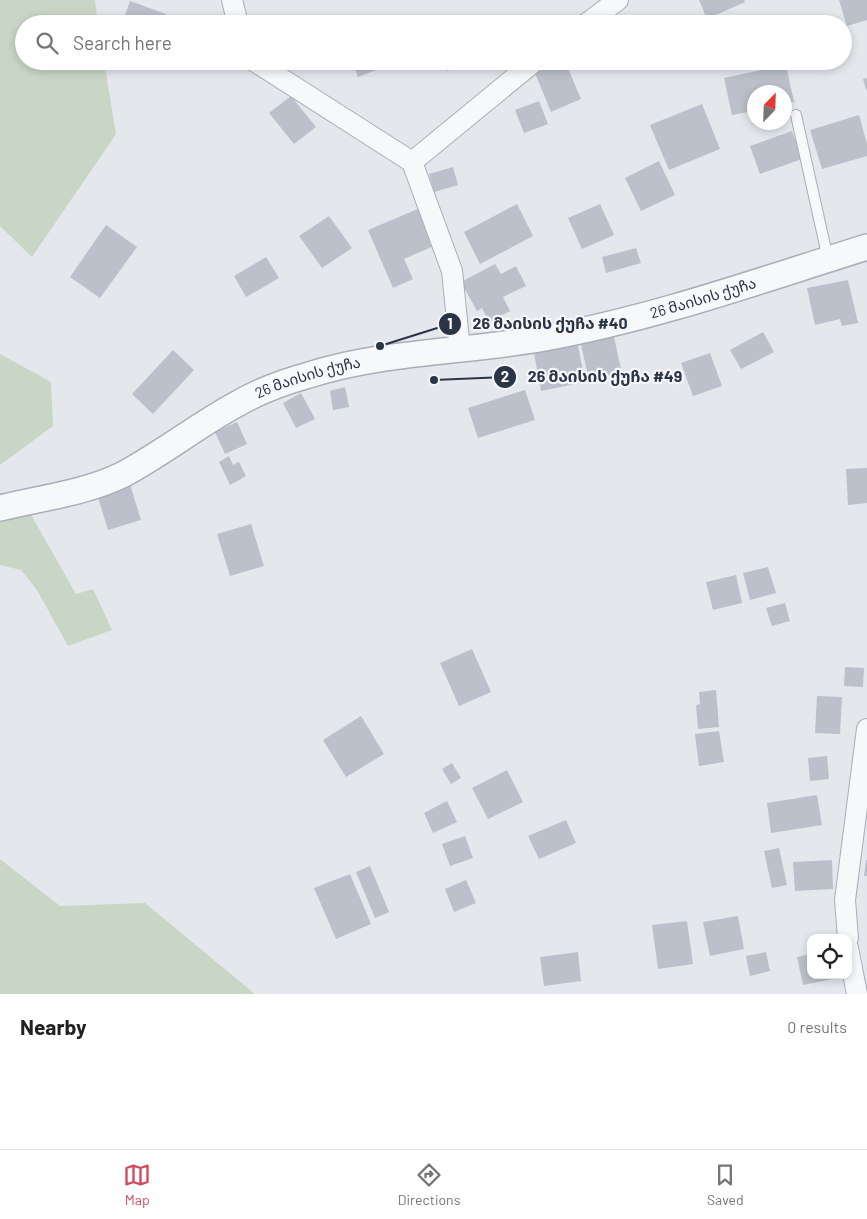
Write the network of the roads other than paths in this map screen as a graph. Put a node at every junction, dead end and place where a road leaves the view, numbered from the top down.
1 (232, 0) edge
2 (618, 0) edge
3 (236, 15) edge
4 (598, 15) edge
5 (268, 70) edge
6 (524, 70) edge
7 (796, 115) dead end
8 (412, 162) junction
9 (867, 247) edge
10 (828, 259) junction
11 (460, 350) junction
12 (0, 508) edge
13 (867, 729) edge
14 (848, 934) edge
15 (852, 968) edge
16 (857, 994) edge

1 - 3 street
2 - 4 street
5 - 8 street
6 - 8 street
7 - 10 lane
8 - 11 street
9 - 10 street, 26 მაისის ქუჩა
10 - 11 street, 26 მაისის ქუჩა
11 - 12 street, 26 მაისის ქუჩა
13 - 14 street
15 - 16 street

